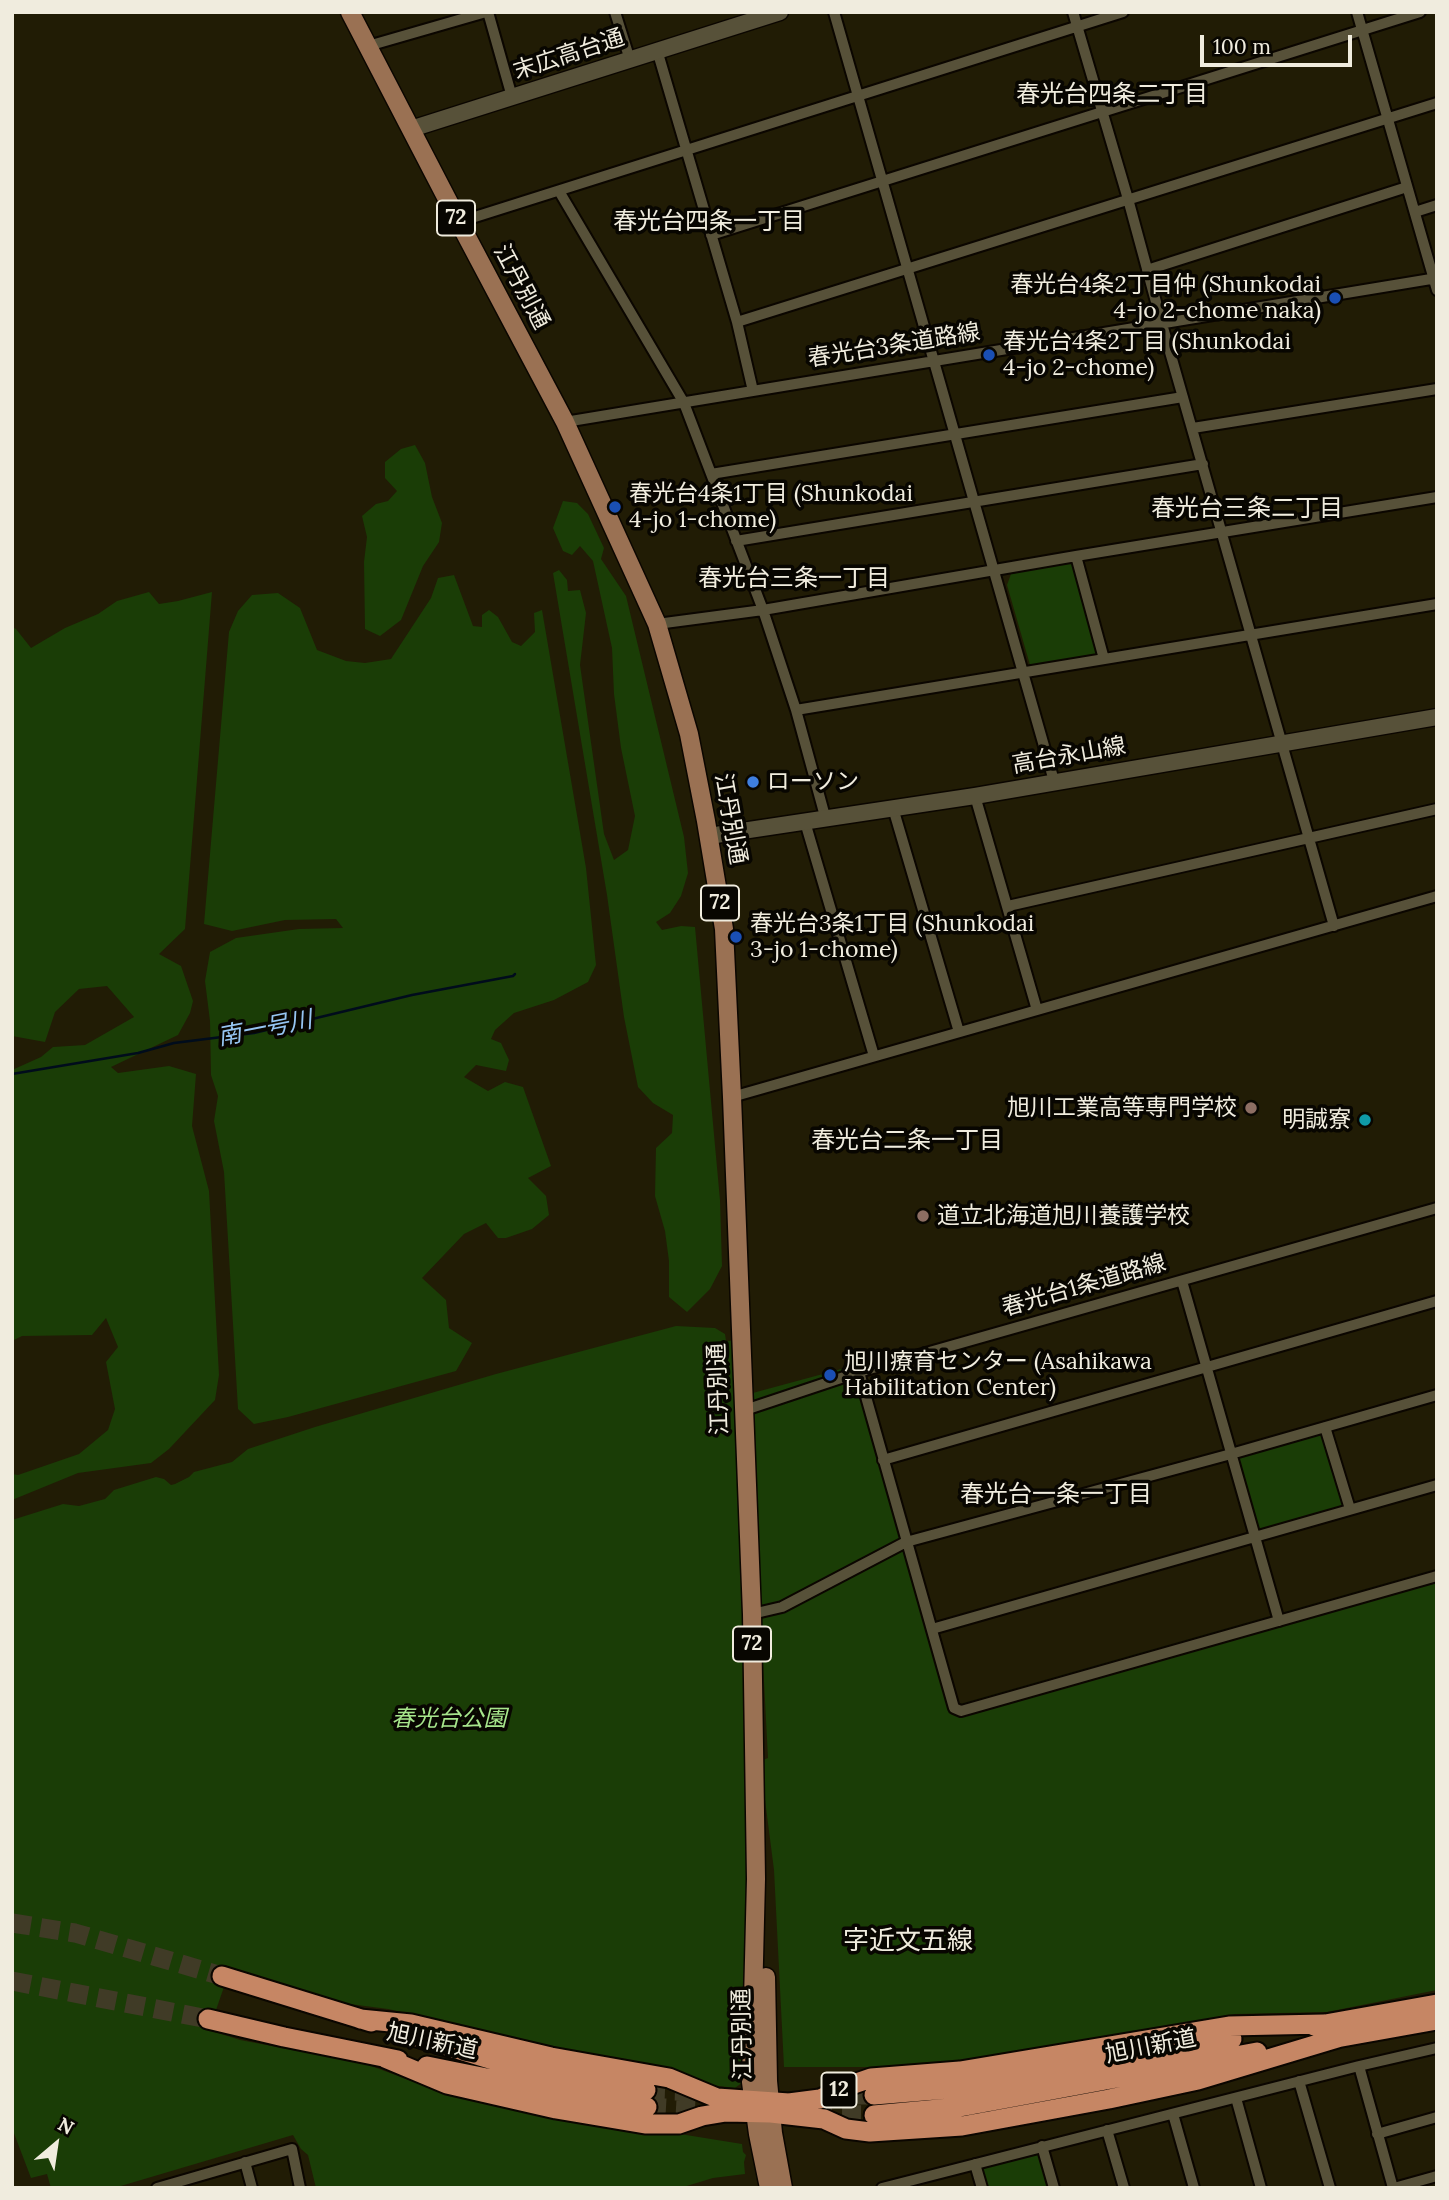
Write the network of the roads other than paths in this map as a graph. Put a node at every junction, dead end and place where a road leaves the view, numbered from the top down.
1 (351, 12) edge
2 (487, 12) edge
3 (615, 12) edge
4 (780, 12) edge
5 (834, 12) edge
6 (1073, 12) edge
7 (1123, 12) edge
8 (1357, 12) edge
9 (1420, 12) edge
10 (1077, 27) junction
11 (1362, 31) junction
12 (368, 46) junction
13 (657, 50) junction
14 (630, 60) junction
15 (858, 96) junction
16 (512, 97) junction
17 (1437, 103) edge
18 (1103, 112) junction
19 (1387, 118) junction
20 (411, 128) junction
21 (685, 149) junction
22 (882, 182) junction
23 (1407, 187) junction
24 (559, 191) junction
25 (1128, 199) junction
26 (1437, 205) edge
27 (1415, 212) junction
28 (459, 222) junction
29 (711, 235) junction
30 (907, 268) junction
31 (1147, 270) junction
32 (1435, 278) edge
33 (1437, 290) edge
34 (737, 323) junction
35 (1162, 324) junction
36 (935, 361) junction
37 (1437, 389) edge
38 (753, 391) junction
39 (1184, 397) junction
40 (684, 403) junction
41 (565, 422) junction
42 (1193, 428) junction
43 (955, 434) junction
44 (1203, 464) junction
45 (711, 474) junction
46 (1437, 497) edge
47 (974, 501) junction
48 (1222, 532) junction
49 (736, 541) junction
50 (1076, 556) junction
51 (995, 570) junction
52 (1437, 604) edge
53 (763, 610) junction
54 (657, 624) junction
55 (1251, 635) junction
56 (1104, 659) junction
57 (1024, 673) junction
58 (796, 710) junction
59 (1437, 717) edge
60 (1283, 744) junction
61 (1054, 781) junction
62 (975, 796) junction
63 (893, 808) junction
64 (1437, 809) edge
65 (826, 820) junction
66 (805, 822) junction
67 (709, 836) junction
68 (1310, 838) junction
69 (1437, 897) edge
70 (1008, 906) junction
71 (1334, 926) junction
72 (1037, 1010) junction
73 (959, 1032) junction
74 (874, 1056) junction
75 (732, 1097) junction
76 (1437, 1209) edge
77 (1182, 1281) junction
78 (1437, 1301) edge
79 (1207, 1367) junction
80 (859, 1372) junction
81 (1437, 1395) edge
82 (745, 1410) junction
83 (1325, 1427) junction
84 (1231, 1454) junction
85 (883, 1460) junction
86 (1437, 1485) edge
87 (1350, 1509) junction
88 (1255, 1536) junction
89 (906, 1542) junction
90 (1437, 1576) edge
91 (752, 1614) junction
92 (1279, 1621) junction
93 (932, 1629) junction
94 (222, 1976) tunnel mouth
95 (1437, 2004) edge
96 (208, 2019) tunnel mouth
97 (360, 2019) junction
98 (1437, 2020) edge
99 (1324, 2024) junction
100 (1341, 2037) junction
101 (1437, 2048) edge
102 (385, 2058) junction
103 (1359, 2066) junction
104 (1300, 2081) junction
105 (874, 2095) tunnel mouth
106 (1236, 2098) junction
107 (762, 2107) junction
108 (1173, 2114) junction
109 (874, 2115) tunnel mouth
110 (1437, 2117) edge
111 (1107, 2130) junction
112 (1377, 2134) junction
113 (1042, 2146) junction
114 (245, 2162) junction
115 (975, 2164) junction
116 (1437, 2176) edge
117 (170, 2186) edge
118 (157, 2188) edge
119 (251, 2188) edge
120 (300, 2188) edge
121 (769, 2188) edge
122 (783, 2188) edge
123 (882, 2188) edge
124 (982, 2188) edge
125 (1054, 2188) edge
126 (1124, 2188) edge
127 (1194, 2188) edge
128 (1262, 2188) edge
129 (1330, 2188) edge
130 (1394, 2188) edge

1 - 12 main road, 江丹別通 / 72
2 - 12 street
2 - 16 street
3 - 14 street
4 - 13 street, 末広高台通
5 - 15 street
6 - 10 street
7 - 10 street
8 - 11 street
9 - 11 street
10 - 15 street
10 - 18 street
11 - 18 street
11 - 19 street
12 - 20 main road, 江丹別通 / 72
13 - 14 street, 末広高台通
13 - 21 street
14 - 16 street, 末広高台通
15 - 21 street
15 - 22 street
16 - 20 street, 末広高台通
17 - 19 street
18 - 22 street
18 - 25 street
19 - 23 street
19 - 25 street
20 - 28 main road, 江丹別通 / 72
21 - 24 street
21 - 29 street
22 - 29 street
22 - 30 street
23 - 27 street
23 - 31 street
24 - 28 street
24 - 40 street
25 - 30 street
25 - 31 street
26 - 27 street
27 - 32 street
28 - 41 main road, 江丹別通 / 72
29 - 34 street
30 - 34 street
30 - 36 street
31 - 35 street
32 - 33 street
32 - 35 street, 春光台3条道路線
34 - 38 street
35 - 36 street, 春光台3条道路線
35 - 39 street
36 - 38 street, 春光台3条道路線
36 - 43 street
37 - 42 street
38 - 40 street, 春光台3条道路線
39 - 42 street
39 - 43 street
40 - 41 street, 春光台3条道路線
40 - 45 street
41 - 54 main road, 江丹別通 / 72
42 - 44 street
43 - 45 street
43 - 47 street
44 - 47 street
44 - 48 street
45 - 49 street
46 - 48 street
47 - 49 street
47 - 51 street
48 - 50 street
48 - 55 street
49 - 53 street
50 - 51 street
50 - 56 street
51 - 53 street
51 - 57 street
52 - 55 street
53 - 54 street
53 - 58 street
54 - 67 main road, 江丹別通 / 72
55 - 56 street
55 - 60 street
56 - 57 street
57 - 58 street
57 - 61 street
58 - 65 street
59 - 60 street, 高台永山線
60 - 61 street, 高台永山線
60 - 68 street
61 - 62 street, 高台永山線
62 - 63 street, 高台永山線
62 - 70 street
63 - 65 street, 高台永山線
63 - 73 street
64 - 68 street
65 - 66 street, 高台永山線
66 - 67 street, 高台永山線
66 - 74 street
67 - 75 main road, 江丹別通 / 72
68 - 70 street
68 - 71 street
69 - 71 street
70 - 72 street
71 - 72 street
72 - 73 street
73 - 74 street
74 - 75 street
75 - 82 main road, 江丹別通 / 72
76 - 77 street, 春光台1条道路線
77 - 79 street
77 - 80 street, 春光台1条道路線
78 - 79 street
79 - 84 street
79 - 85 street
80 - 82 street, 春光台1条道路線
80 - 85 street
81 - 83 street
82 - 91 main road, 江丹別通 / 72
83 - 84 street
83 - 87 street
84 - 88 street
84 - 89 street
85 - 89 street
86 - 87 street
87 - 88 street
88 - 92 street
88 - 93 street
89 - 91 street
89 - 93 street
90 - 92 street
91 - 107 main road, 江丹別通 / 72
92 - 93 street
94 - 97 highway, 旭川新道 / 12
95 - 99 highway, 旭川新道 / 12
96 - 102 highway, 旭川新道 / 12
97 - 102 highway, 旭川新道 / 12
97 - 107 highway, 12
98 - 100 highway, 旭川新道 / 12
99 - 105 highway, 旭川新道 / 12
99 - 107 highway, 12
100 - 107 highway, 12
100 - 109 highway, 旭川新道 / 12
101 - 103 street
102 - 107 highway, 12
103 - 104 street
103 - 112 street
104 - 106 street
104 - 129 street
106 - 108 street
106 - 128 street
107 - 121 main road, 江丹別通 / 72
107 - 122 main road, 江丹別通 / 72
108 - 111 street
108 - 127 street
110 - 112 street
111 - 113 street
111 - 126 street
112 - 130 street
113 - 115 street
113 - 125 street
114 - 117 street
114 - 119 street
114 - 120 street
115 - 123 street
115 - 124 street
116 - 130 street
117 - 118 street

